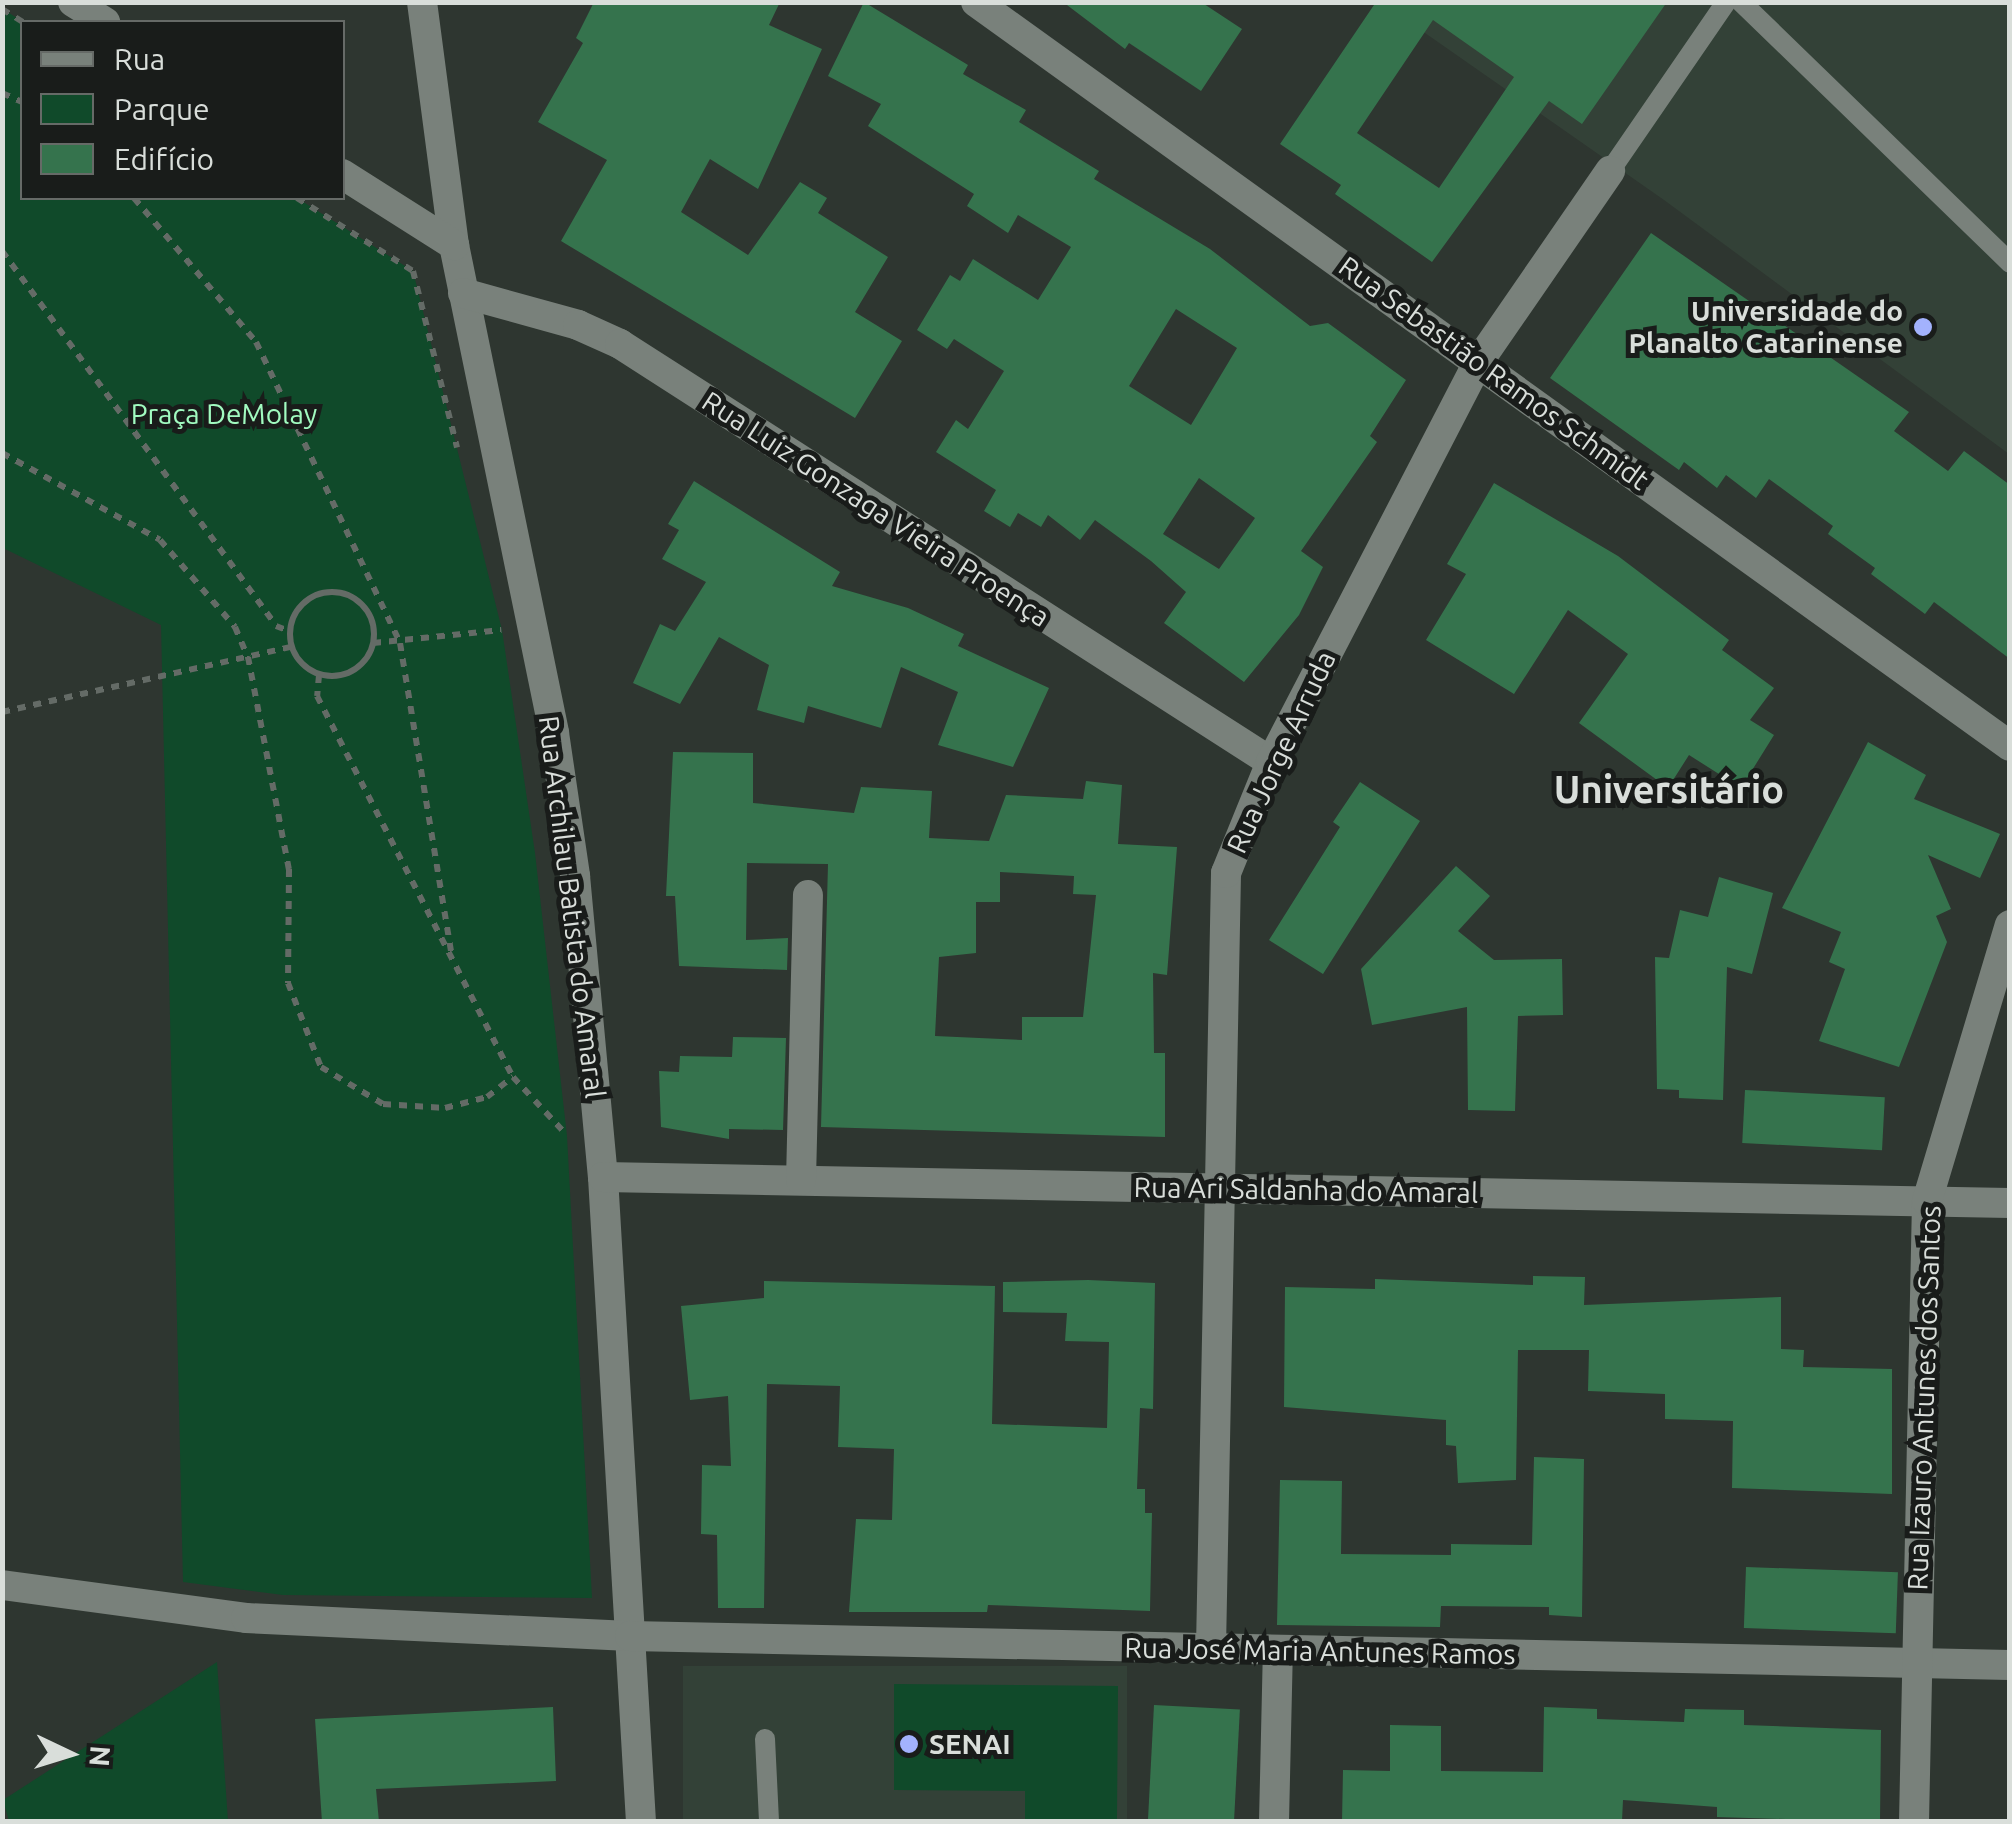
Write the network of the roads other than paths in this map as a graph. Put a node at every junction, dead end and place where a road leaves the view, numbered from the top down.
1 (74, 2) edge
2 (422, 2) edge
3 (976, 2) edge
4 (1726, 2) edge
5 (1740, 2) edge
6 (102, 20) edge
7 (1610, 171) joint
8 (345, 176) edge
9 (454, 245) junction
10 (2010, 263) edge
11 (462, 292) junction
12 (1479, 361) junction
13 (2010, 746) edge
14 (1271, 762) junction
15 (808, 895) dead end
16 (2010, 926) edge
17 (603, 1177) junction
18 (801, 1180) junction
19 (1216, 1188) junction
20 (1928, 1201) junction
21 (2010, 1202) edge
22 (2, 1585) edge
23 (630, 1636) junction
24 (1211, 1648) junction
25 (1278, 1650) junction
26 (1917, 1663) junction
27 (2010, 1665) edge
28 (765, 1739) dead end
29 (641, 1822) edge
30 (770, 1822) edge
31 (1274, 1822) edge
32 (1914, 1822) edge

1 - 6 street
2 - 9 street, Rua Archilau Batista do Amaral
3 - 12 street, Rua Sebastião Ramos Schmidt
4 - 7 lane
5 - 10 lane
7 - 12 street, Rua Jorge Arruda
8 - 9 street
9 - 11 street, Rua Archilau Batista do Amaral
11 - 14 street, Rua Luiz Gonzaga Vieira Proença
11 - 17 street, Rua Archilau Batista do Amaral
12 - 13 street, Rua Sebastião Ramos Schmidt
12 - 14 street, Rua Jorge Arruda
14 - 19 street, Rua Jorge Arruda
15 - 18 street
16 - 20 street, Rua Izauro Antunes dos Santos
17 - 18 street, Rua Ari Saldanha do Amaral
17 - 23 street, Rua Archilau Batista do Amaral
18 - 19 street, Rua Ari Saldanha do Amaral
19 - 20 street, Rua Ari Saldanha do Amaral
19 - 24 street, Rua Jorge Arruda
20 - 21 street, Rua Ari Saldanha do Amaral
20 - 26 street, Rua Izauro Antunes dos Santos
22 - 23 street, Rua José Maria Antunes Ramos
23 - 24 street, Rua José Maria Antunes Ramos
23 - 29 street, Rua Archilau Batista do Amaral
24 - 25 street, Rua José Maria Antunes Ramos
25 - 26 street, Rua José Maria Antunes Ramos
25 - 31 street
26 - 27 street, Rua José Maria Antunes Ramos
26 - 32 street, Rua Izauro Antunes dos Santos
28 - 30 lane

